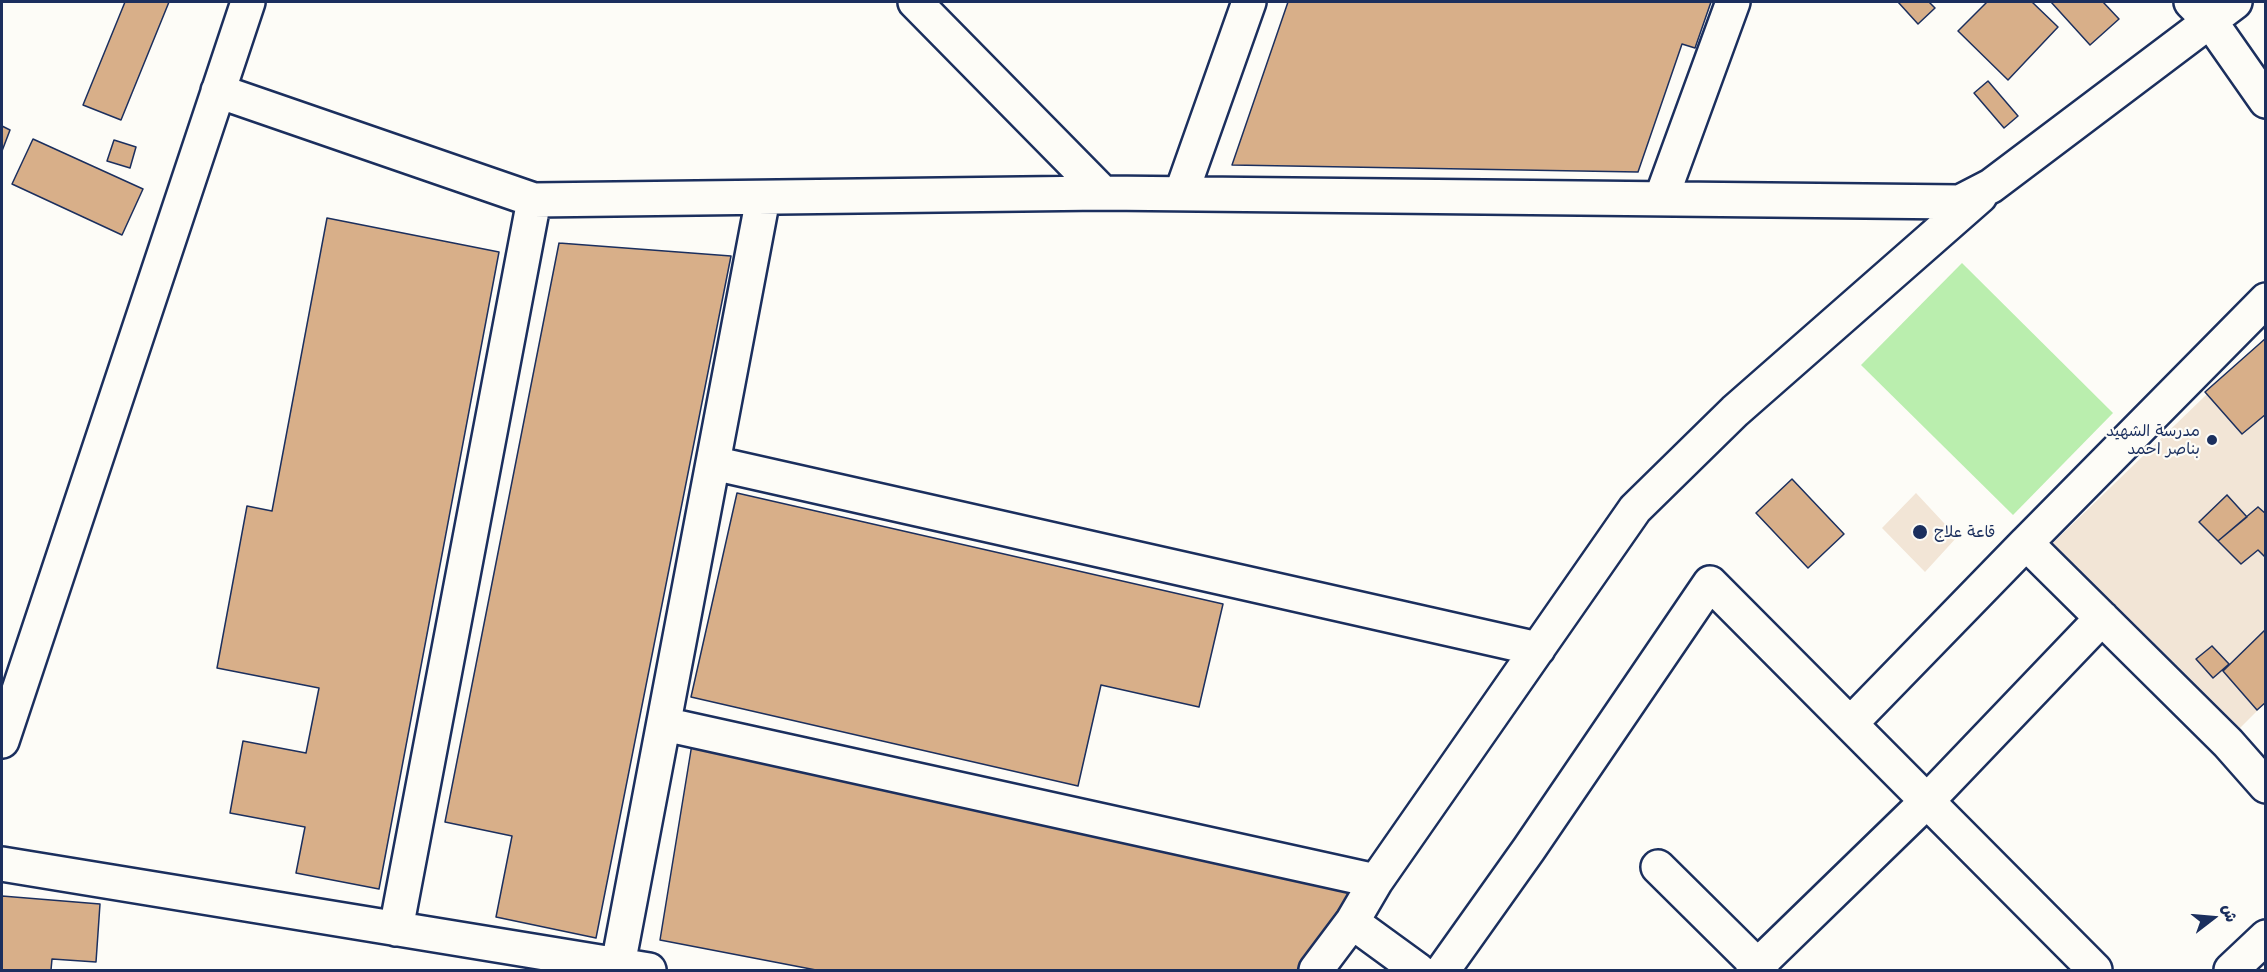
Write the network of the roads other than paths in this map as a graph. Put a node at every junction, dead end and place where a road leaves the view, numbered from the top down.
1 (248, 2) edge
2 (915, 2) edge
3 (1249, 2) edge
4 (1733, 2) edge
5 (2235, 2) edge
6 (2200, 11) edge
7 (218, 91) junction
8 (2265, 101) edge
9 (1991, 186) junction
10 (1103, 193) junction
11 (1181, 194) junction
12 (763, 198) junction
13 (1661, 199) junction
14 (534, 200) junction
15 (2265, 300) edge
16 (713, 463) junction
17 (2026, 543) junction
18 (2102, 618) junction
19 (1538, 649) junction
20 (664, 723) junction
21 (1850, 724) junction
22 (2, 741) edge
23 (2263, 779) edge
24 (1927, 801) junction
25 (2, 864) edge
26 (1658, 867) dead end
27 (1376, 881) junction
28 (1352, 922) junction
29 (396, 930) junction
30 (2265, 937) edge
31 (628, 969) edge
32 (1758, 969) edge
33 (1316, 970) edge
34 (1418, 970) edge
35 (1443, 970) edge
36 (2095, 970) edge
37 (2231, 970) edge

1 - 7 street
2 - 10 street
3 - 11 street
4 - 13 street
5 - 6 street
6 - 8 street
6 - 9 street
7 - 14 street
7 - 22 street
9 - 13 street
9 - 19 street
10 - 11 street
10 - 12 street
11 - 13 street
12 - 14 street
12 - 16 street
14 - 29 street
15 - 17 street
16 - 19 street
16 - 20 street
17 - 18 street
17 - 21 street
18 - 23 street
18 - 24 street
19 - 27 street
20 - 27 street
20 - 31 street
21 - 24 street
21 - 35 street
24 - 32 street
24 - 36 street
25 - 29 street
26 - 32 street
27 - 28 street
28 - 33 street
28 - 34 street
29 - 31 street
30 - 37 street

